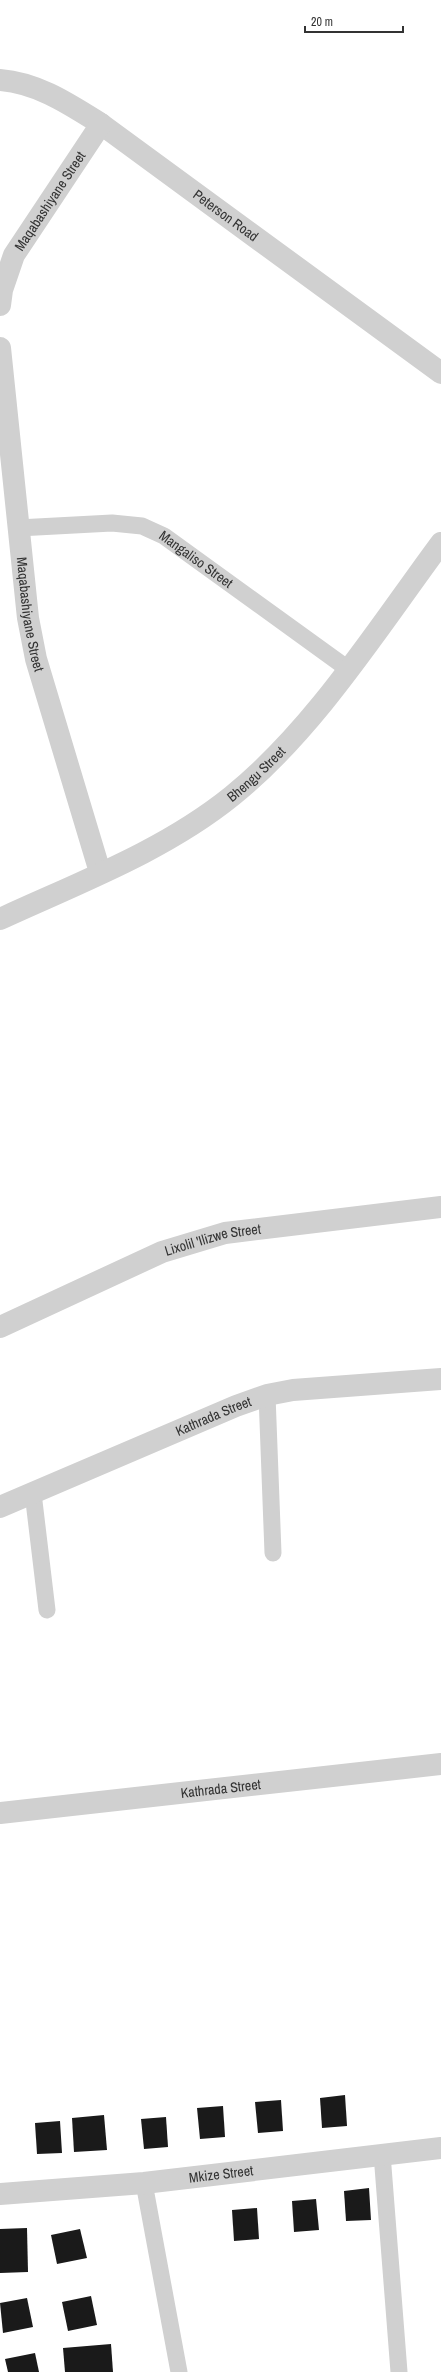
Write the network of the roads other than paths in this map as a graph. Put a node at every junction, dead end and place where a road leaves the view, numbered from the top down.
1 (0, 80) edge
2 (101, 124) junction
3 (0, 305) edge
4 (0, 348) edge
5 (441, 373) edge
6 (18, 528) junction
7 (441, 543) edge
8 (348, 669) junction
9 (100, 872) junction
10 (0, 919) edge
11 (441, 1207) edge
12 (0, 1327) edge
13 (441, 1379) edge
14 (267, 1395) junction
15 (33, 1493) junction
16 (0, 1507) edge
17 (273, 1553) dead end
18 (47, 1610) dead end
19 (441, 1764) edge
20 (0, 1813) edge
21 (441, 2148) edge
22 (382, 2154) junction
23 (144, 2183) junction
24 (0, 2194) edge
25 (179, 2372) edge
26 (399, 2372) edge

1 - 2 street, Peterson Road
2 - 3 street, Maqabashiyane Street
2 - 5 street, Peterson Road
4 - 6 street, Maqabashiyane Street
6 - 8 lane, Mangaliso Street
6 - 9 street, Maqabashiyane Street
7 - 8 street, Bhengu Street
8 - 9 street, Bhengu Street
9 - 10 street, Bhengu Street
11 - 12 street, Lixolil 'Ilizwe Street
13 - 14 street, Kathrada Street
14 - 15 street, Kathrada Street
14 - 17 lane
15 - 16 street, Kathrada Street
15 - 18 lane
19 - 20 street, Kathrada Street
21 - 22 street, Mkize Street
22 - 23 street, Mkize Street
22 - 26 lane
23 - 24 street, Mkize Street
23 - 25 lane

